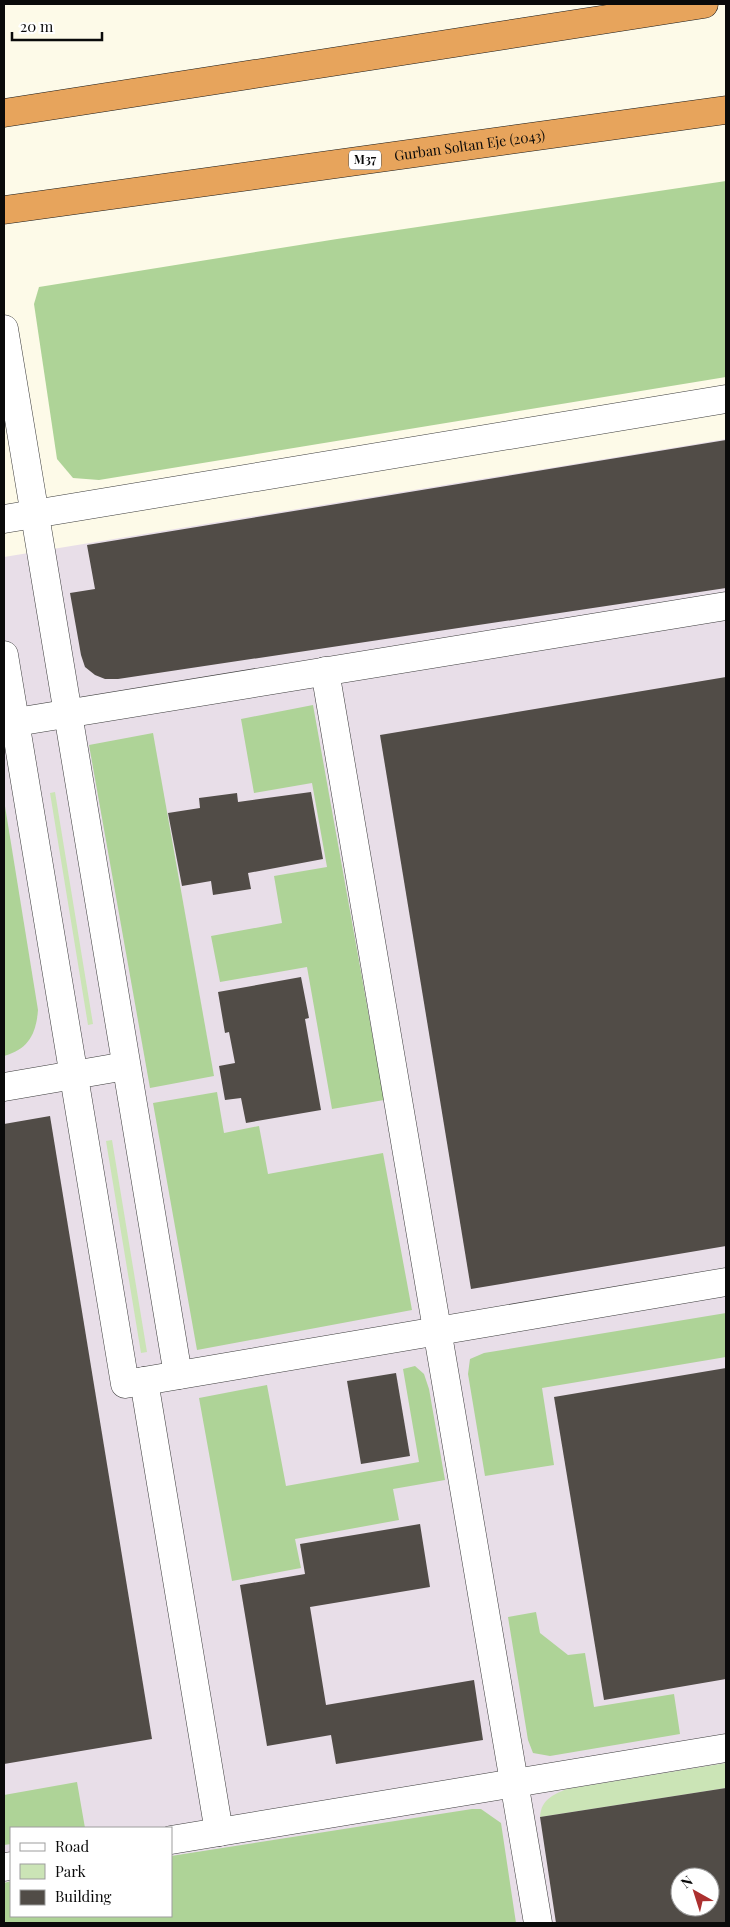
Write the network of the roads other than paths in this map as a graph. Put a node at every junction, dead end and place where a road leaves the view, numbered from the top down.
1 (704, 4) edge
2 (726, 110) edge
3 (4, 113) edge
4 (4, 210) edge
5 (4, 329) edge
6 (726, 399) edge
7 (34, 514) junction
8 (4, 519) edge
9 (726, 606) edge
10 (4, 655) edge
11 (325, 671) junction
12 (68, 713) junction
13 (9, 723) edge
14 (126, 1066) junction
15 (74, 1075) junction
16 (4, 1087) edge
17 (726, 1282) edge
18 (437, 1331) junction
19 (178, 1375) junction
20 (144, 1381) junction
21 (726, 1748) edge
22 (514, 1783) junction
23 (219, 1832) junction
24 (172, 1840) edge
25 (538, 1923) edge

1 - 3 highway
2 - 4 highway, Gurban Soltan Eje (2043) / M37
5 - 7 lane
6 - 7 lane
7 - 8 lane
7 - 12 lane
9 - 11 lane
10 - 13 lane
11 - 12 lane
11 - 18 lane
12 - 13 lane
12 - 14 lane
13 - 15 lane
14 - 15 lane
14 - 19 lane
15 - 16 lane
15 - 20 lane
17 - 18 lane
18 - 19 lane
18 - 22 lane
19 - 20 lane
20 - 23 lane
21 - 22 lane
22 - 23 lane
22 - 25 lane
23 - 24 lane

